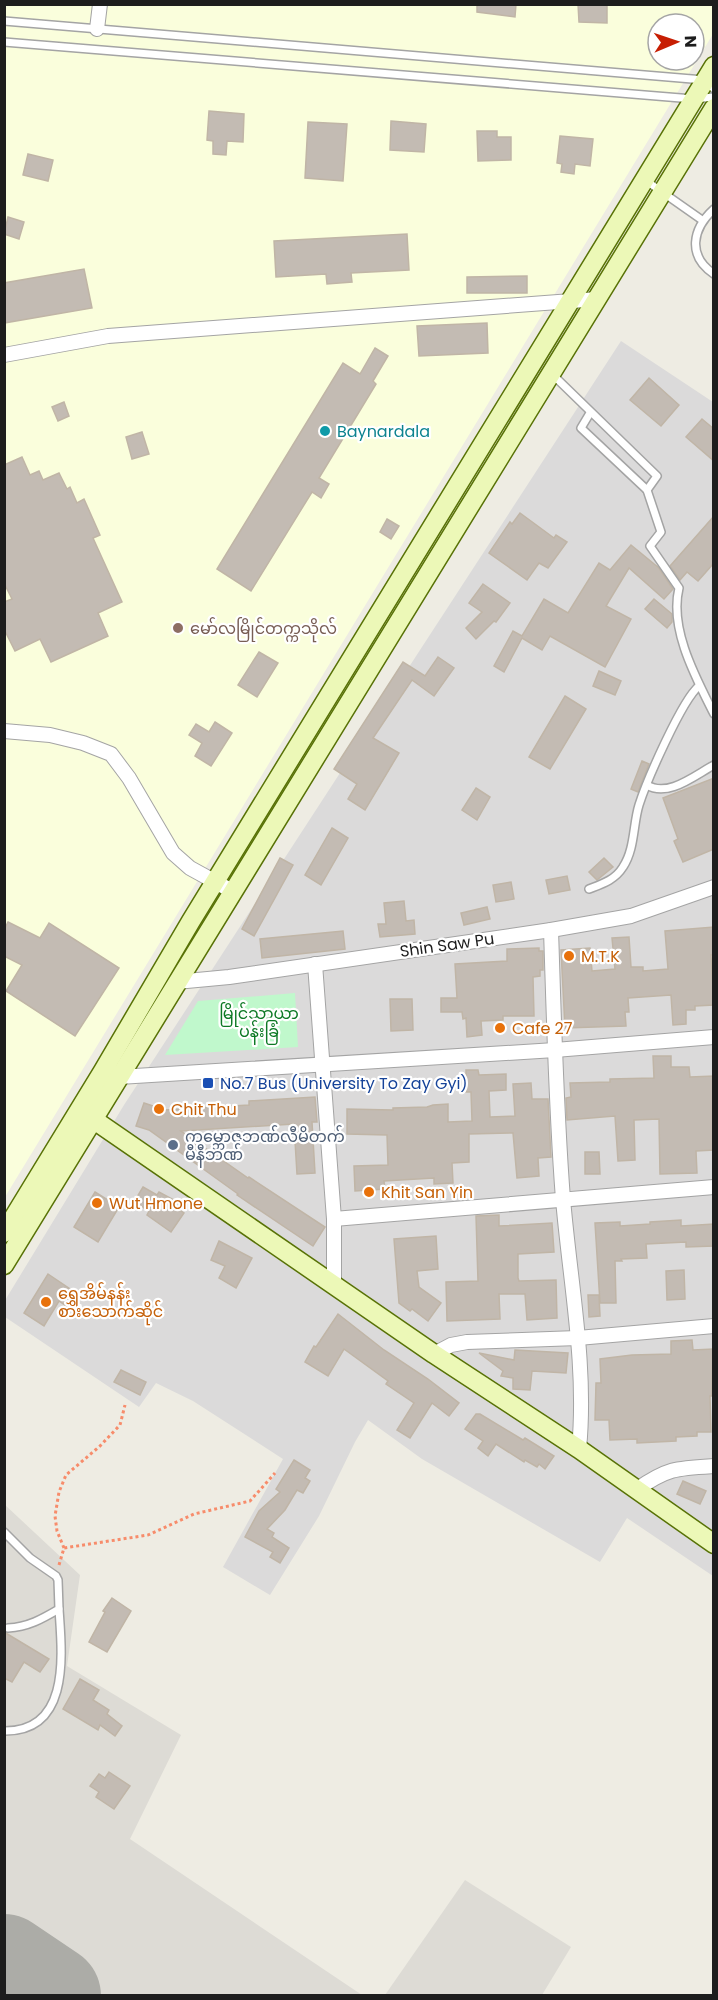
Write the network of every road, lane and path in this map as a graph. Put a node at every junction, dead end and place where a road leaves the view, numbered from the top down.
1 (100, 4) edge
2 (4, 21) edge
3 (97, 29) junction
4 (4, 42) edge
5 (710, 78) edge
6 (714, 97) edge
7 (693, 99) junction
8 (714, 108) edge
9 (644, 179) junction
10 (663, 191) junction
11 (714, 209) edge
12 (702, 220) junction
13 (714, 274) edge
14 (598, 299) junction
15 (570, 300) junction
16 (4, 355) edge
17 (552, 374) junction
18 (590, 413) junction
19 (647, 490) junction
20 (430, 529) junction
21 (451, 539) junction
22 (699, 686) junction
23 (714, 714) edge
24 (4, 731) edge
25 (714, 765) edge
26 (646, 785) junction
27 (216, 882) junction
28 (714, 887) edge
29 (589, 890) dead end
30 (232, 891) junction
31 (551, 930) junction
32 (315, 964) junction
33 (176, 982) junction
34 (714, 1037) edge
35 (555, 1050) junction
36 (322, 1065) junction
37 (111, 1074) junction
38 (86, 1115) junction
39 (714, 1187) edge
40 (563, 1198) junction
41 (334, 1219) junction
42 (4, 1233) edge
43 (4, 1265) edge
44 (334, 1285) junction
45 (714, 1326) edge
46 (578, 1338) junction
47 (434, 1354) junction
48 (125, 1404) dead end
49 (579, 1449) junction
50 (714, 1466) edge
51 (276, 1473) dead end
52 (636, 1490) junction
53 (4, 1532) edge
54 (714, 1544) edge
55 (64, 1548) junction
56 (56, 1576) junction
57 (59, 1609) junction
58 (8, 1628) dead end
59 (4, 1731) edge

1 - 3 street
2 - 3 lane
3 - 5 lane
4 - 7 lane
5 - 7 main road
6 - 7 lane
7 - 9 main road
8 - 10 main road
9 - 10 lane
9 - 15 main road
10 - 12 lane
10 - 14 main road
11 - 12 lane
12 - 13 lane
14 - 15 street
14 - 17 main road
15 - 16 street
15 - 20 main road
17 - 18 lane
17 - 21 main road
18 - 19 lane
18 - 19 lane
19 - 22 lane
20 - 21 main road
20 - 27 main road
21 - 30 main road
22 - 23 lane
22 - 26 lane
24 - 27 street
25 - 26 lane
26 - 29 lane
27 - 30 street
27 - 37 main road
28 - 31 street, Shin Saw Pu
30 - 33 main road
31 - 32 street, Shin Saw Pu
31 - 35 street
32 - 33 street, Shin Saw Pu
32 - 36 street
33 - 37 main road
34 - 35 street
35 - 36 street
35 - 40 street
36 - 37 street
36 - 41 street
37 - 38 main road
38 - 42 main road
38 - 43 main road
38 - 44 main road
39 - 40 street
40 - 41 street
40 - 46 street
41 - 44 street
44 - 47 main road
45 - 46 street
46 - 47 street
46 - 49 street
47 - 49 main road
48 - 55 path
49 - 52 main road
50 - 52 street
51 - 55 path
52 - 54 main road
53 - 56 lane
55 - 56 path
56 - 57 lane
57 - 58 lane
57 - 59 lane

